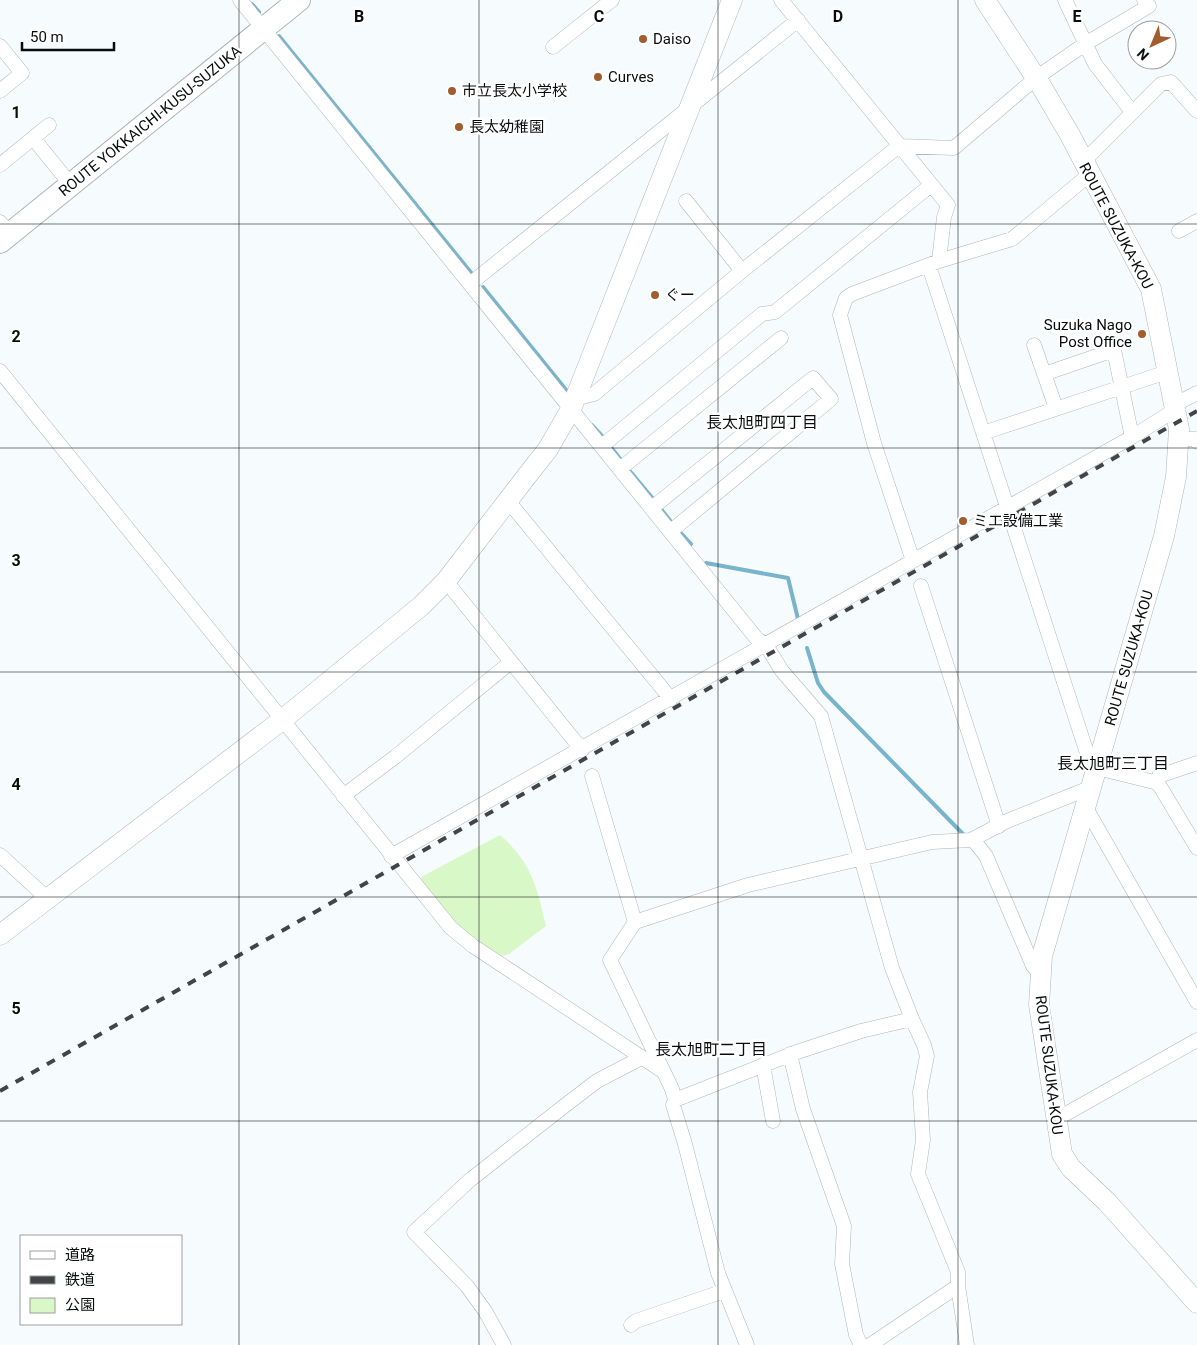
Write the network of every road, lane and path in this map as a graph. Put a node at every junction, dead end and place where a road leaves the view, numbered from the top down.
1 (240, 0) edge
2 (300, 0) edge
3 (612, 0) edge
4 (732, 0) edge
5 (781, 0) edge
6 (985, 0) edge
7 (1065, 0) edge
8 (1144, 0) edge
9 (798, 20) junction
10 (264, 29) junction
11 (1086, 44) junction
12 (0, 46) edge
13 (553, 47) dead end
14 (1036, 78) junction
15 (0, 91) edge
16 (692, 103) junction
17 (1197, 111) edge
18 (1132, 112) junction
19 (49, 125) dead end
20 (33, 138) junction
21 (899, 146) junction
22 (0, 165) edge
23 (1086, 168) junction
24 (71, 185) junction
25 (931, 185) junction
26 (686, 201) dead end
27 (1197, 221) edge
28 (1179, 231) dead end
29 (3, 233) edge
30 (934, 263) junction
31 (742, 271) junction
32 (470, 284) junction
33 (781, 338) dead end
34 (1034, 345) dead end
35 (0, 371) edge
36 (1167, 372) junction
37 (1044, 374) junction
38 (1121, 386) junction
39 (1197, 393) edge
40 (573, 404) junction
41 (1056, 408) junction
42 (1175, 408) junction
43 (983, 433) junction
44 (1132, 437) junction
45 (1188, 441) edge
46 (602, 446) junction
47 (620, 469) junction
48 (508, 501) junction
49 (652, 508) junction
50 (1007, 508) junction
51 (671, 531) junction
52 (914, 561) junction
53 (446, 581) junction
54 (921, 586) dead end
55 (766, 645) junction
56 (511, 662) junction
57 (671, 699) junction
58 (282, 720) junction
59 (582, 750) junction
60 (1197, 763) edge
61 (592, 776) dead end
62 (1094, 777) junction
63 (1158, 783) junction
64 (343, 796) junction
65 (1086, 808) junction
66 (1000, 826) junction
67 (971, 840) junction
68 (1197, 848) edge
69 (0, 855) edge
70 (391, 856) junction
71 (861, 858) junction
72 (49, 900) junction
73 (635, 922) junction
74 (0, 935) edge
75 (1040, 974) junction
76 (1197, 1002) edge
77 (912, 1019) junction
78 (1197, 1040) edge
79 (790, 1054) junction
80 (641, 1058) junction
81 (763, 1065) junction
82 (664, 1072) junction
83 (675, 1100) junction
84 (1055, 1120) junction
85 (773, 1121) dead end
86 (958, 1286) junction
87 (724, 1291) junction
88 (1197, 1302) edge
89 (631, 1325) dead end
90 (504, 1345) edge
91 (746, 1345) edge
92 (861, 1345) edge
93 (870, 1345) edge
94 (967, 1345) edge

1 - 10 street
2 - 10 main road, ROUTE YOKKAICHI-KUSU-SUZUKA
3 - 13 street
4 - 16 main road
5 - 9 street
6 - 14 main road, ROUTE SUZUKA-KOU
7 - 11 street
8 - 11 street
9 - 16 street
9 - 21 street
10 - 24 main road, ROUTE YOKKAICHI-KUSU-SUZUKA
10 - 32 street
11 - 14 street
11 - 18 street
12 - 15 street
14 - 21 street
14 - 23 main road, ROUTE SUZUKA-KOU
16 - 32 street
16 - 40 main road
17 - 18 street
18 - 23 street
19 - 20 street
20 - 22 street
20 - 24 street
21 - 25 street
21 - 31 street
23 - 30 street
23 - 36 main road, ROUTE SUZUKA-KOU
24 - 29 main road, ROUTE YOKKAICHI-KUSU-SUZUKA
25 - 30 street
25 - 46 street
26 - 31 street
27 - 28 street
30 - 43 street
30 - 52 street
31 - 40 street
32 - 40 street
33 - 47 street
34 - 37 street
35 - 58 street
36 - 38 street
36 - 42 main road, ROUTE SUZUKA-KOU
37 - 38 street
37 - 41 street
38 - 41 street
38 - 44 street
39 - 42 street
40 - 46 street
40 - 48 main road
41 - 43 street
42 - 44 street
42 - 45 main road, ROUTE SUZUKA-KOU
43 - 50 street
44 - 50 street
45 - 62 main road, ROUTE SUZUKA-KOU
46 - 47 street
47 - 49 street
48 - 53 main road
48 - 57 street
49 - 51 street
49 - 51 street
50 - 52 street
50 - 62 street
51 - 55 street
52 - 55 street
53 - 56 street
53 - 58 main road
54 - 66 street
55 - 57 street
55 - 71 street
56 - 59 street
56 - 64 street
57 - 59 street
58 - 64 street
58 - 72 main road
59 - 70 street
60 - 63 street
61 - 73 street
62 - 63 street
62 - 65 main road, ROUTE SUZUKA-KOU
62 - 66 street
63 - 68 street
64 - 70 street
65 - 75 main road, ROUTE SUZUKA-KOU
65 - 76 street
66 - 67 street
67 - 71 street
67 - 75 street
69 - 72 street
70 - 80 street
71 - 73 street
71 - 77 street
72 - 74 main road
73 - 82 street
75 - 84 main road, ROUTE SUZUKA-KOU
77 - 79 street
77 - 86 street
78 - 84 street
79 - 81 street
79 - 92 street
80 - 82 street
80 - 90 street
81 - 83 street
81 - 85 street
82 - 83 street
83 - 87 street
84 - 88 main road, ROUTE SUZUKA-KOU
86 - 93 street
86 - 94 street
87 - 89 street
87 - 91 street

